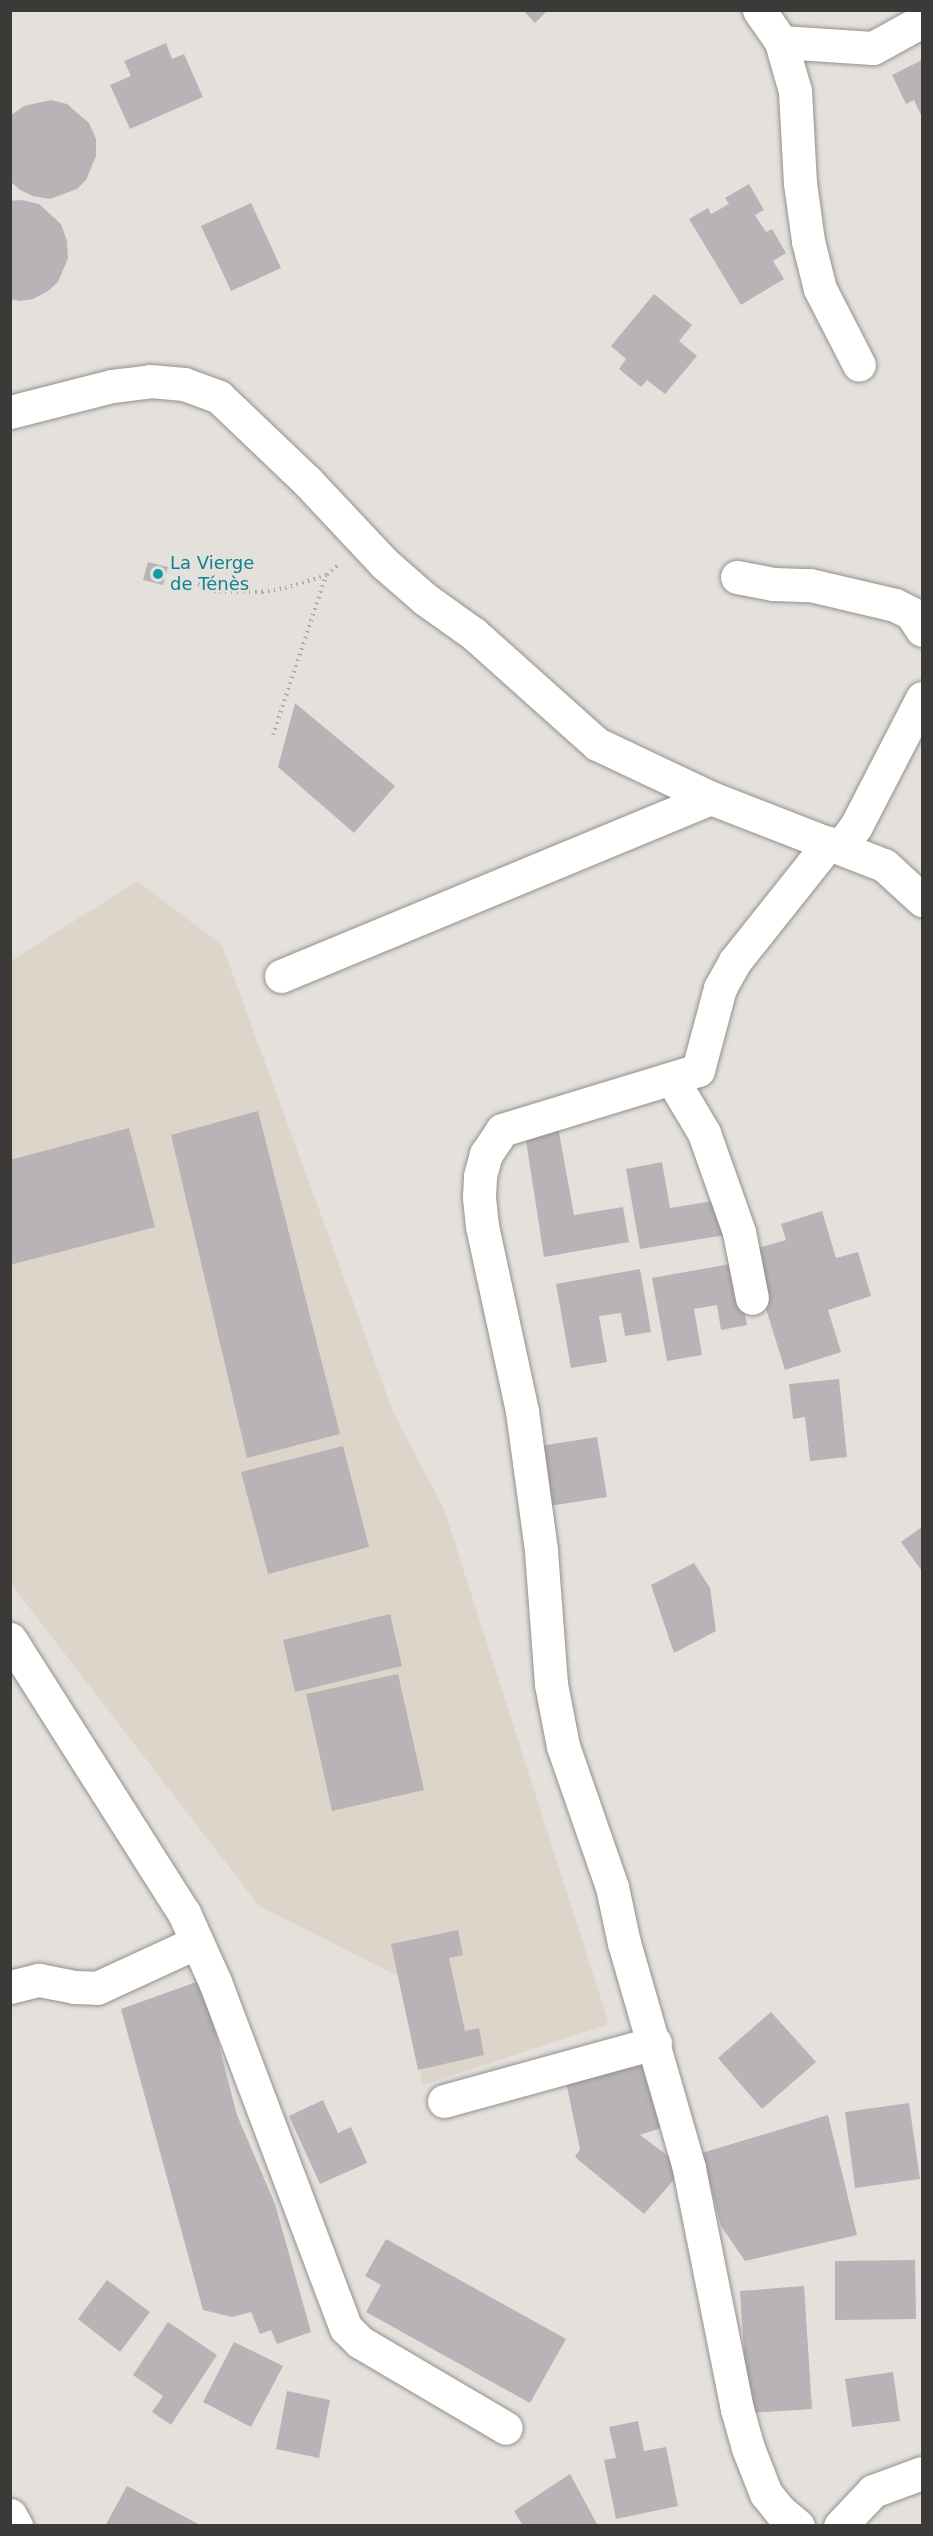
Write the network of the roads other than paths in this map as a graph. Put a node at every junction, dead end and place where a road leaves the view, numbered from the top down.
1 (759, 10) edge
2 (922, 21) edge
3 (781, 42) junction
4 (859, 365) dead end
5 (10, 412) edge
6 (737, 577) dead end
7 (922, 630) edge
8 (922, 698) edge
9 (711, 798) junction
10 (835, 845) junction
11 (922, 900) edge
12 (280, 976) dead end
13 (672, 1079) junction
14 (752, 1298) dead end
15 (10, 1639) edge
16 (197, 1942) junction
17 (10, 1987) edge
18 (655, 2043) junction
19 (444, 2101) dead end
20 (506, 2428) dead end
21 (922, 2473) edge
22 (10, 2515) edge
23 (15, 2526) edge
24 (798, 2526) edge
25 (840, 2526) edge

1 - 3 street
2 - 3 street
3 - 4 street
5 - 9 street
6 - 7 street
8 - 10 street
9 - 10 street
9 - 12 street
10 - 11 street
10 - 13 street
13 - 14 street
13 - 18 street
15 - 16 street
16 - 17 street
16 - 20 street
18 - 19 street
18 - 24 street
21 - 25 street
22 - 23 street

